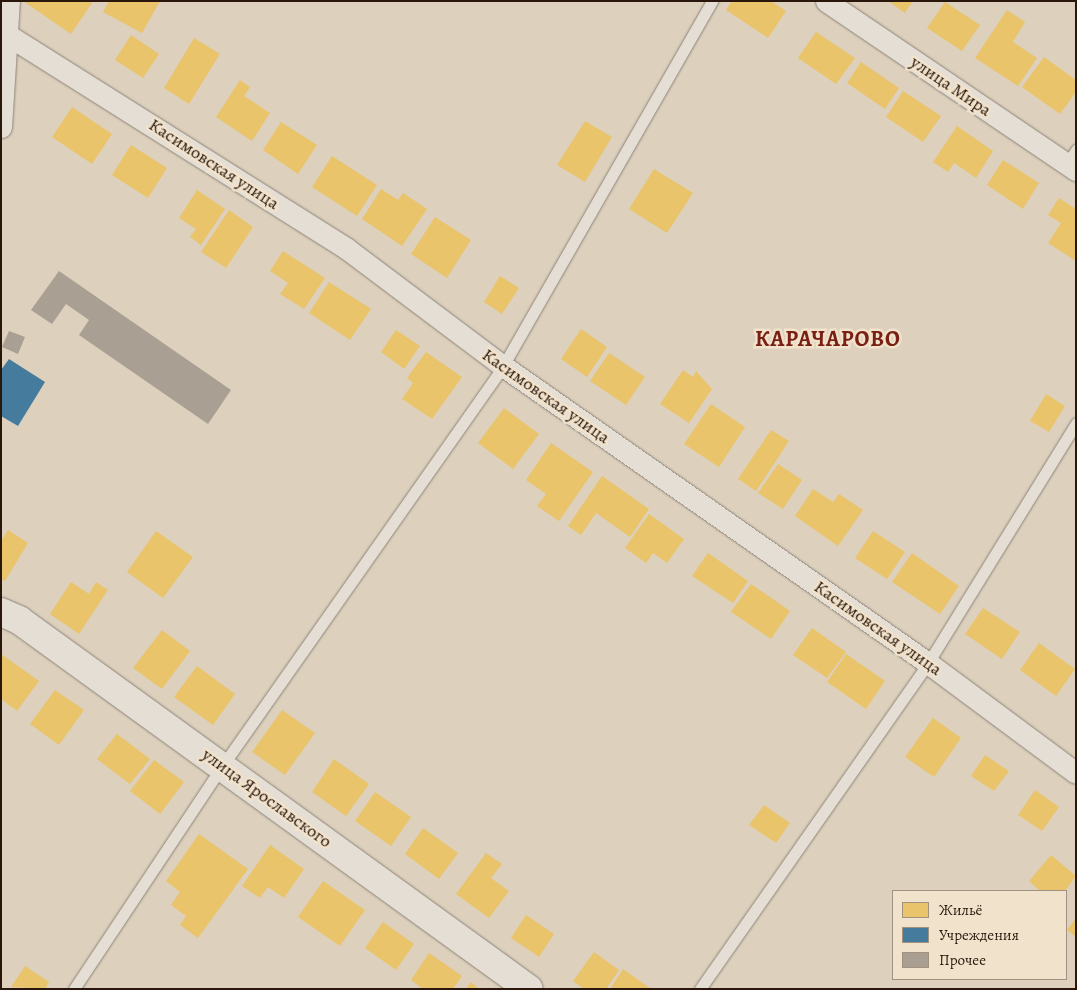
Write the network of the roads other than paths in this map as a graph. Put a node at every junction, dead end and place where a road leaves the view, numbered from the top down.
1 (8, 1) edge
2 (712, 1) edge
3 (826, 1) edge
4 (6, 34) junction
5 (1, 127) edge
6 (1073, 161) edge
7 (503, 366) junction
8 (1076, 423) edge
9 (1, 612) edge
10 (928, 663) junction
11 (223, 765) junction
12 (1076, 773) edge
13 (74, 989) edge
14 (529, 989) edge
15 (700, 989) edge

1 - 4 street
2 - 7 lane
3 - 6 street, улица Мира
4 - 5 street
4 - 7 street, Касимовская улица
7 - 10 street, Касимовская улица
7 - 11 lane
8 - 10 lane
9 - 11 street, улица Ярославского
10 - 12 street, Касимовская улица
10 - 15 lane
11 - 13 lane
11 - 14 street, улица Ярославского

